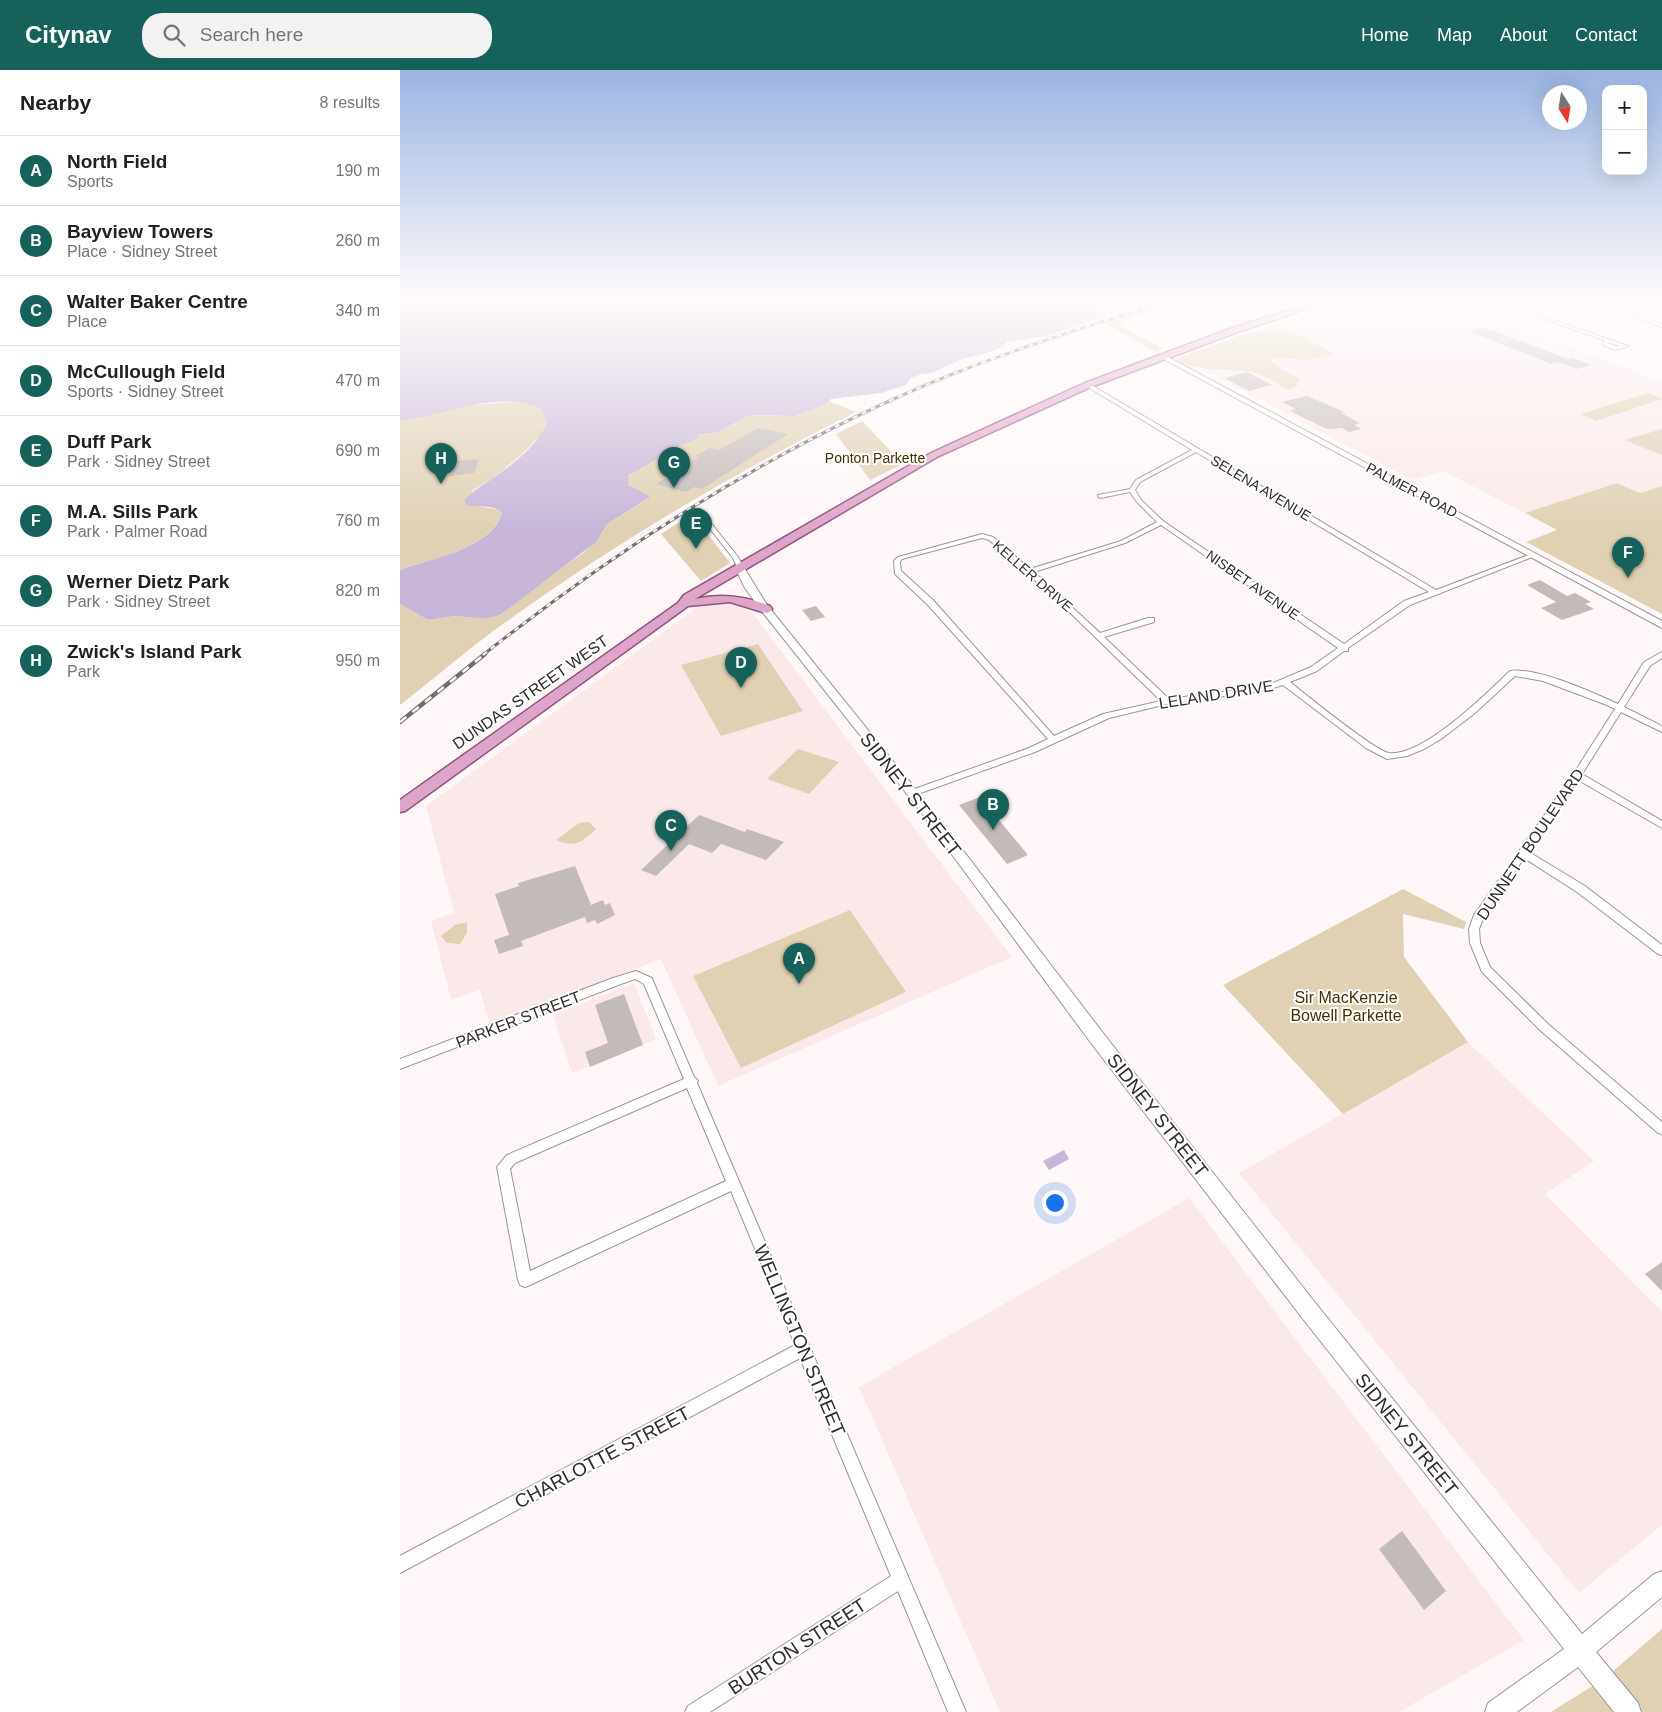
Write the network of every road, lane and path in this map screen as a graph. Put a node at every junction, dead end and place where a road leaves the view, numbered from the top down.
1 (1109, 377) edge
2 (1200, 377) edge
3 (1088, 385) junction
4 (1196, 450) junction
5 (1132, 490) junction
6 (1100, 496) dead end
7 (698, 510) dead end
8 (1161, 522) junction
9 (1533, 555) junction
10 (740, 568) junction
11 (1030, 571) junction
12 (1433, 591) junction
13 (687, 605) junction
14 (766, 609) junction
15 (1151, 620) dead end
16 (1662, 625) edge
17 (1098, 636) junction
18 (1346, 649) junction
19 (1662, 654) edge
20 (1284, 682) junction
21 (1167, 702) junction
22 (1620, 709) junction
23 (1662, 729) edge
24 (1053, 740) junction
25 (1577, 775) junction
26 (912, 793) junction
27 (400, 807) edge
28 (1662, 825) edge
29 (1523, 853) junction
30 (1662, 951) edge
31 (636, 975) joint
32 (400, 1064) edge
33 (692, 1080) junction
34 (1662, 1129) edge
35 (733, 1184) junction
36 (804, 1348) junction
37 (400, 1565) edge
38 (900, 1580) junction
39 (1662, 1582) edge
40 (1580, 1650) junction
41 (694, 1712) edge
42 (957, 1712) edge
43 (1497, 1712) edge
44 (1629, 1712) edge

1 - 3 main road, DUNDAS STREET WEST
2 - 9 main road, PALMER ROAD
3 - 4 street, SELENA AVENUE
3 - 10 main road, DUNDAS STREET WEST
4 - 5 street
4 - 12 street, SELENA AVENUE
5 - 6 street
5 - 8 street, NISBET AVENUE
7 - 10 street, SIDNEY STREET
8 - 11 street
8 - 18 street, NISBET AVENUE
9 - 12 street, LELAND DRIVE
9 - 16 main road, PALMER ROAD
10 - 13 main road, DUNDAS STREET WEST
10 - 14 main road, SIDNEY STREET
11 - 17 street, KELLER DRIVE
11 - 24 street, KELLER DRIVE
12 - 18 street, LELAND DRIVE
13 - 14 main road
13 - 27 main road, DUNDAS STREET WEST
14 - 26 main road, SIDNEY STREET
15 - 17 street
17 - 21 street, KELLER DRIVE
18 - 20 street, LELAND DRIVE
19 - 22 street, DUNNETT BOULEVARD
20 - 21 street, LELAND DRIVE
20 - 22 street
21 - 24 street, LELAND DRIVE
22 - 23 street
22 - 25 street, DUNNETT BOULEVARD
24 - 26 street, LELAND DRIVE
25 - 28 street
25 - 29 street, DUNNETT BOULEVARD
26 - 40 main road, SIDNEY STREET
29 - 30 street
29 - 34 street, DUNNETT BOULEVARD
31 - 32 street, PARKER STREET
31 - 33 street, WELLINGTON STREET
33 - 35 street, WELLINGTON STREET
33 - 35 street
35 - 36 street, WELLINGTON STREET
36 - 37 street, CHARLOTTE STREET
36 - 38 street, WELLINGTON STREET
38 - 41 street, BURTON STREET
38 - 42 street, WELLINGTON STREET
39 - 40 main road
40 - 43 main road
40 - 44 main road, SIDNEY STREET

